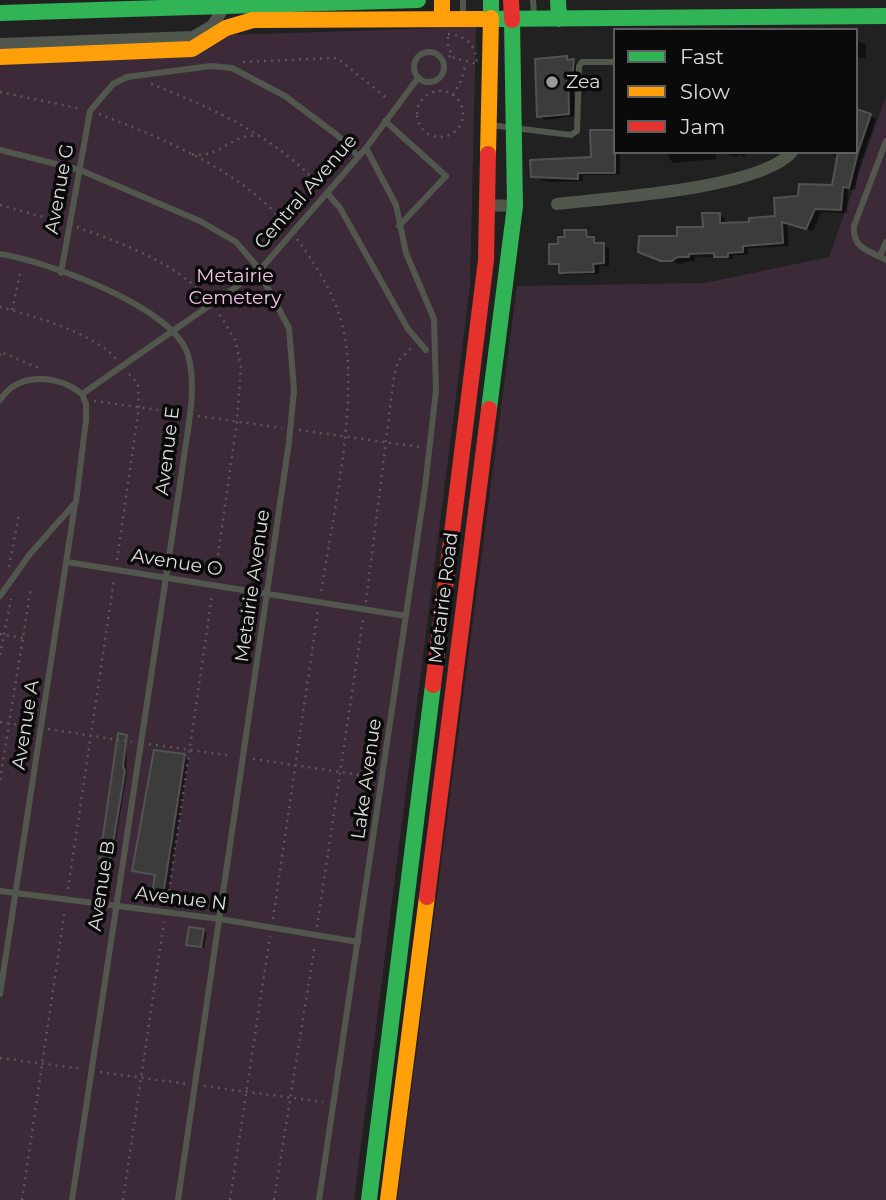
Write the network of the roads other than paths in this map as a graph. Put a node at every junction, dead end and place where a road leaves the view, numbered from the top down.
1 (418, 0) edge
2 (442, 0) edge
3 (463, 0) edge
4 (491, 0) edge
5 (511, 0) edge
6 (533, 0) edge
7 (558, 0) edge
8 (223, 5) edge
9 (0, 13) edge
10 (886, 16) edge
11 (442, 18) junction
12 (463, 18) junction
13 (523, 18) junction
14 (491, 19) junction
15 (559, 19) junction
16 (239, 22) junction
17 (653, 24) edge
18 (800, 24) edge
19 (0, 44) edge
20 (0, 57) edge
21 (613, 62) edge
22 (418, 78) junction
23 (385, 121) junction
24 (488, 125) junction
25 (513, 126) junction
26 (886, 141) edge
27 (366, 148) junction
28 (0, 150) edge
29 (790, 154) edge
30 (358, 156) junction
31 (80, 170) junction
32 (327, 192) junction
33 (557, 204) dead end
34 (486, 205) junction
35 (515, 205) junction
36 (399, 226) junction
37 (886, 242) edge
38 (0, 254) edge
39 (883, 258) edge
40 (259, 271) junction
41 (61, 272) junction
42 (174, 332) junction
43 (426, 350) dead end
44 (83, 397) junction
45 (0, 400) edge
46 (76, 502) junction
47 (67, 562) junction
48 (166, 576) junction
49 (267, 593) junction
50 (0, 596) edge
51 (406, 616) junction
52 (0, 891) edge
53 (15, 893) junction
54 (114, 906) junction
55 (220, 919) junction
56 (358, 942) junction
57 (0, 994) edge
58 (72, 1200) edge
59 (178, 1200) edge
60 (319, 1200) edge
61 (369, 1200) edge
62 (388, 1200) edge

1 - 9 main road
2 - 11 main road
3 - 12 lane
4 - 14 main road, Metairie Road
5 - 13 main road, Metairie Road
6 - 13 lane
7 - 15 main road
8 - 16 main road
8 - 19 street
10 - 18 main road
11 - 12 main road
11 - 16 main road
12 - 14 main road
13 - 14 main road
13 - 15 main road
13 - 25 main road, Metairie Road
14 - 24 main road, Metairie Road
15 - 17 main road
16 - 20 main road
17 - 18 main road
21 - 25 lane
22 - 22 lane
22 - 23 lane, Central Avenue
23 - 27 lane, Central Avenue
23 - 36 lane
24 - 25 lane
24 - 34 main road, Metairie Road
25 - 35 main road, Metairie Road
26 - 39 lane
27 - 30 lane, Central Avenue
27 - 36 lane, Lake Avenue
28 - 31 lane, Metairie Avenue
29 - 33 street
30 - 31 lane, Avenue G
30 - 32 lane, Central Avenue
31 - 40 lane, Metairie Avenue
31 - 41 lane, Avenue G
32 - 40 lane, Central Avenue
32 - 43 lane
34 - 35 street
34 - 61 main road, Metairie Road
35 - 62 main road, Metairie Road
36 - 51 lane, Lake Avenue
37 - 39 lane
38 - 41 lane
40 - 42 lane, Central Avenue
40 - 49 lane, Metairie Avenue
41 - 42 lane
42 - 44 lane, Central Avenue
42 - 48 lane, Avenue E
44 - 45 lane
44 - 46 lane
46 - 47 lane, Avenue A
46 - 50 lane
47 - 48 lane, Avenue O
47 - 53 lane, Avenue A
48 - 49 lane, Avenue O
48 - 54 lane, Avenue B
49 - 51 lane, Avenue O
49 - 55 lane, Metairie Avenue
51 - 56 lane, Lake Avenue
52 - 53 lane, Avenue N
53 - 54 lane, Avenue N
53 - 57 lane, Avenue A
54 - 55 lane, Avenue N
54 - 58 lane, Avenue B
55 - 56 lane, Avenue N
55 - 59 lane, Metairie Avenue
56 - 60 lane, Lake Avenue

